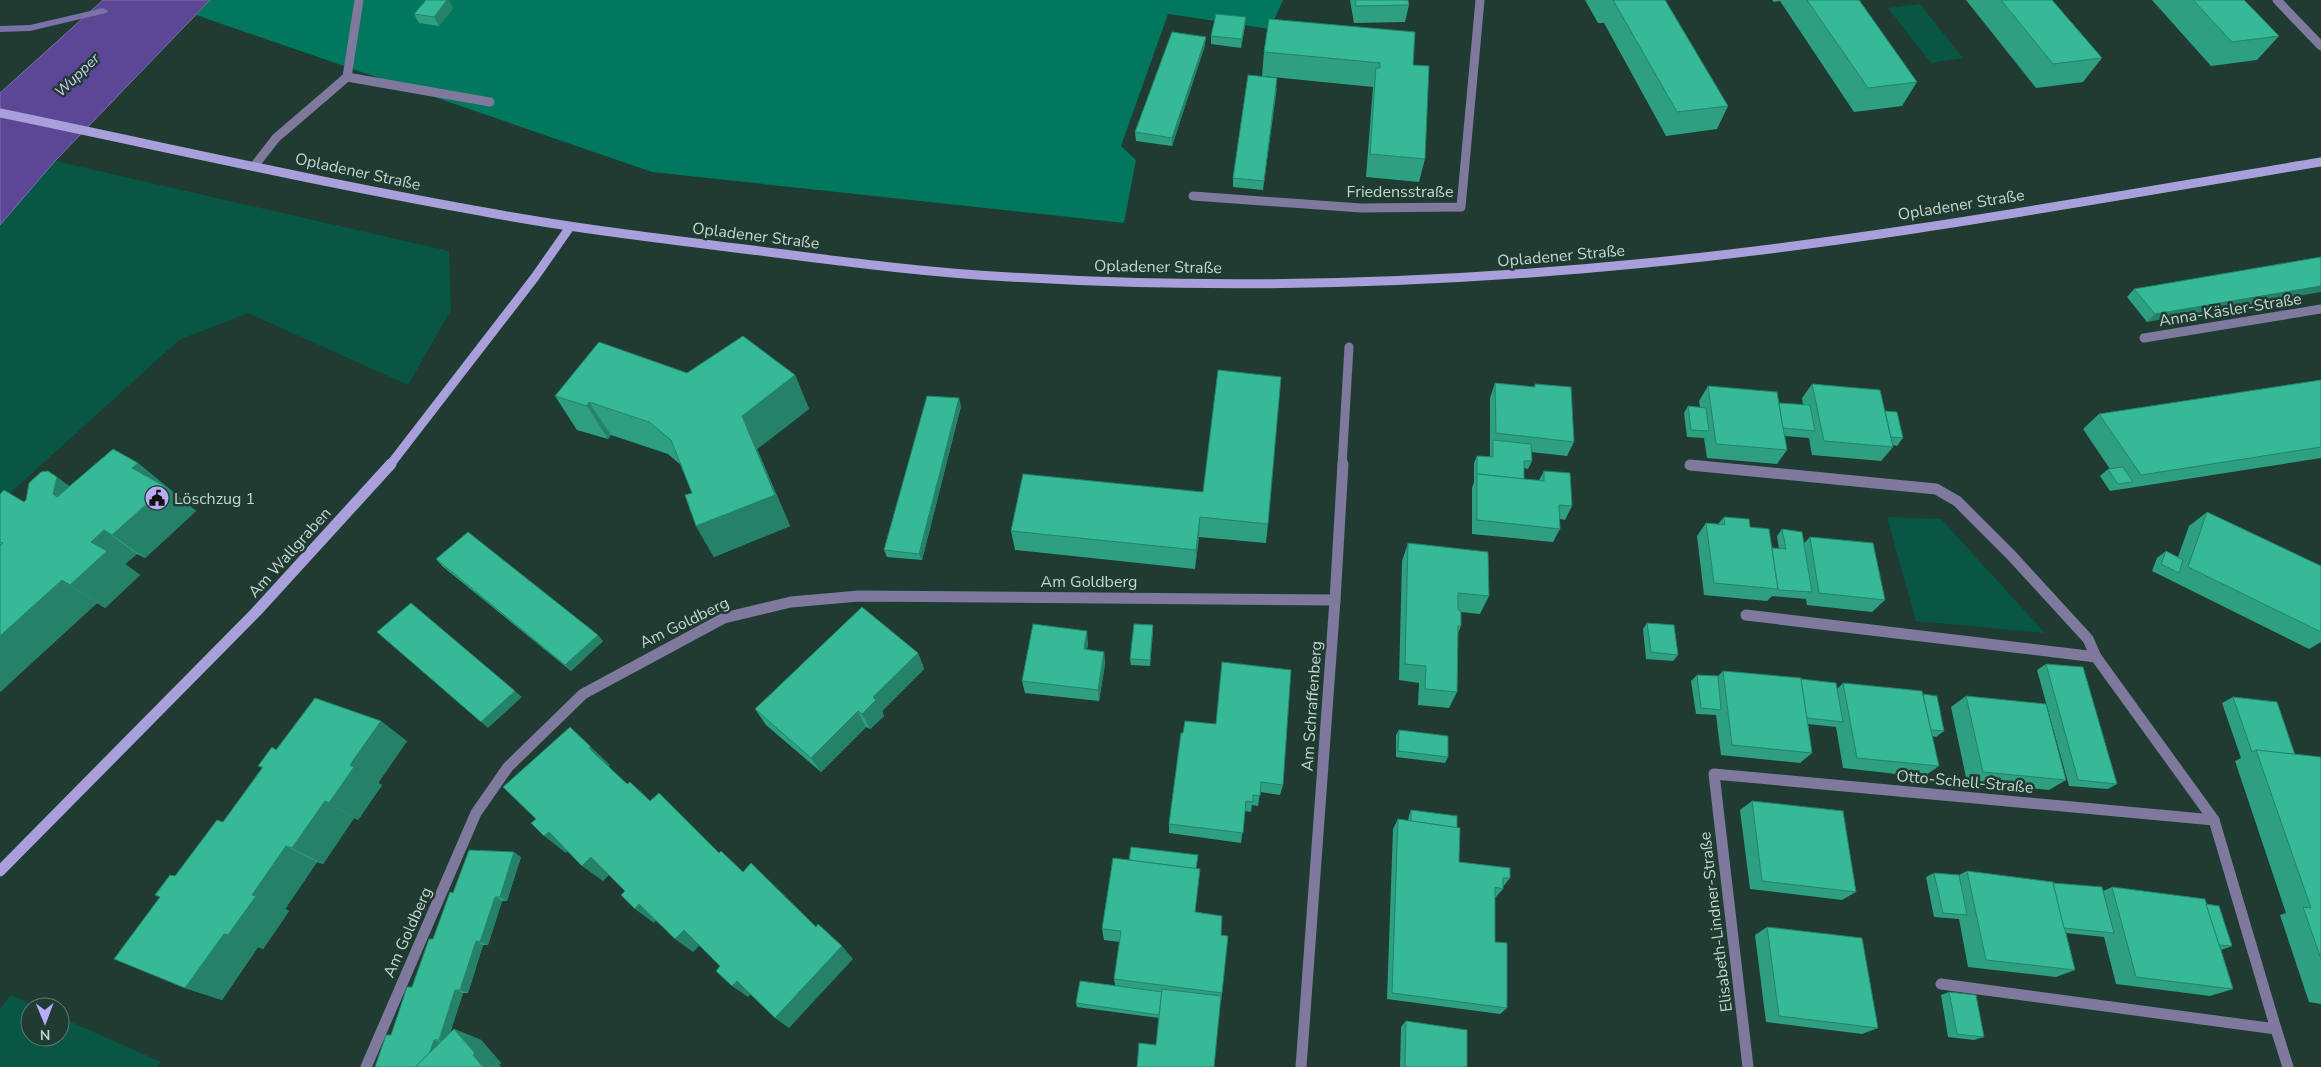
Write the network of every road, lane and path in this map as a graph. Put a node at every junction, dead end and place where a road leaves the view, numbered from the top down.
1 (359, 0) edge
2 (1480, 0) edge
3 (2277, 0) edge
4 (2321, 46) edge
5 (347, 77) junction
6 (490, 102) dead end
7 (0, 113) edge
8 (2321, 162) edge
9 (255, 165) junction
10 (1193, 196) dead end
11 (570, 227) junction
12 (2321, 309) edge
13 (2144, 338) dead end
14 (1349, 346) dead end
15 (1690, 465) dead end
16 (1334, 600) junction
17 (1746, 616) dead end
18 (2096, 657) junction
19 (1714, 774) joint
20 (2214, 820) junction
21 (0, 871) edge
22 (1941, 984) dead end
23 (2276, 1029) junction
24 (366, 1067) edge
25 (1301, 1067) edge
26 (1748, 1067) edge
27 (2288, 1067) edge

1 - 5 street
2 - 10 street, Friedensstraße
3 - 4 street
5 - 6 street
5 - 9 street
7 - 9 main road, Opladener Straße
8 - 11 main road, Opladener Straße
9 - 11 main road, Opladener Straße
11 - 21 main road, Am Wallgraben
12 - 13 street, Anna-Käsler-Straße
14 - 16 street, Am Schraffenberg
15 - 18 street
16 - 24 street, Am Goldberg
16 - 25 street, Am Schraffenberg
17 - 18 street
18 - 20 street
19 - 20 street, Otto-Schell-Straße
19 - 26 street, Elisabeth-Lindner-Straße
20 - 23 street
22 - 23 street
23 - 27 street

